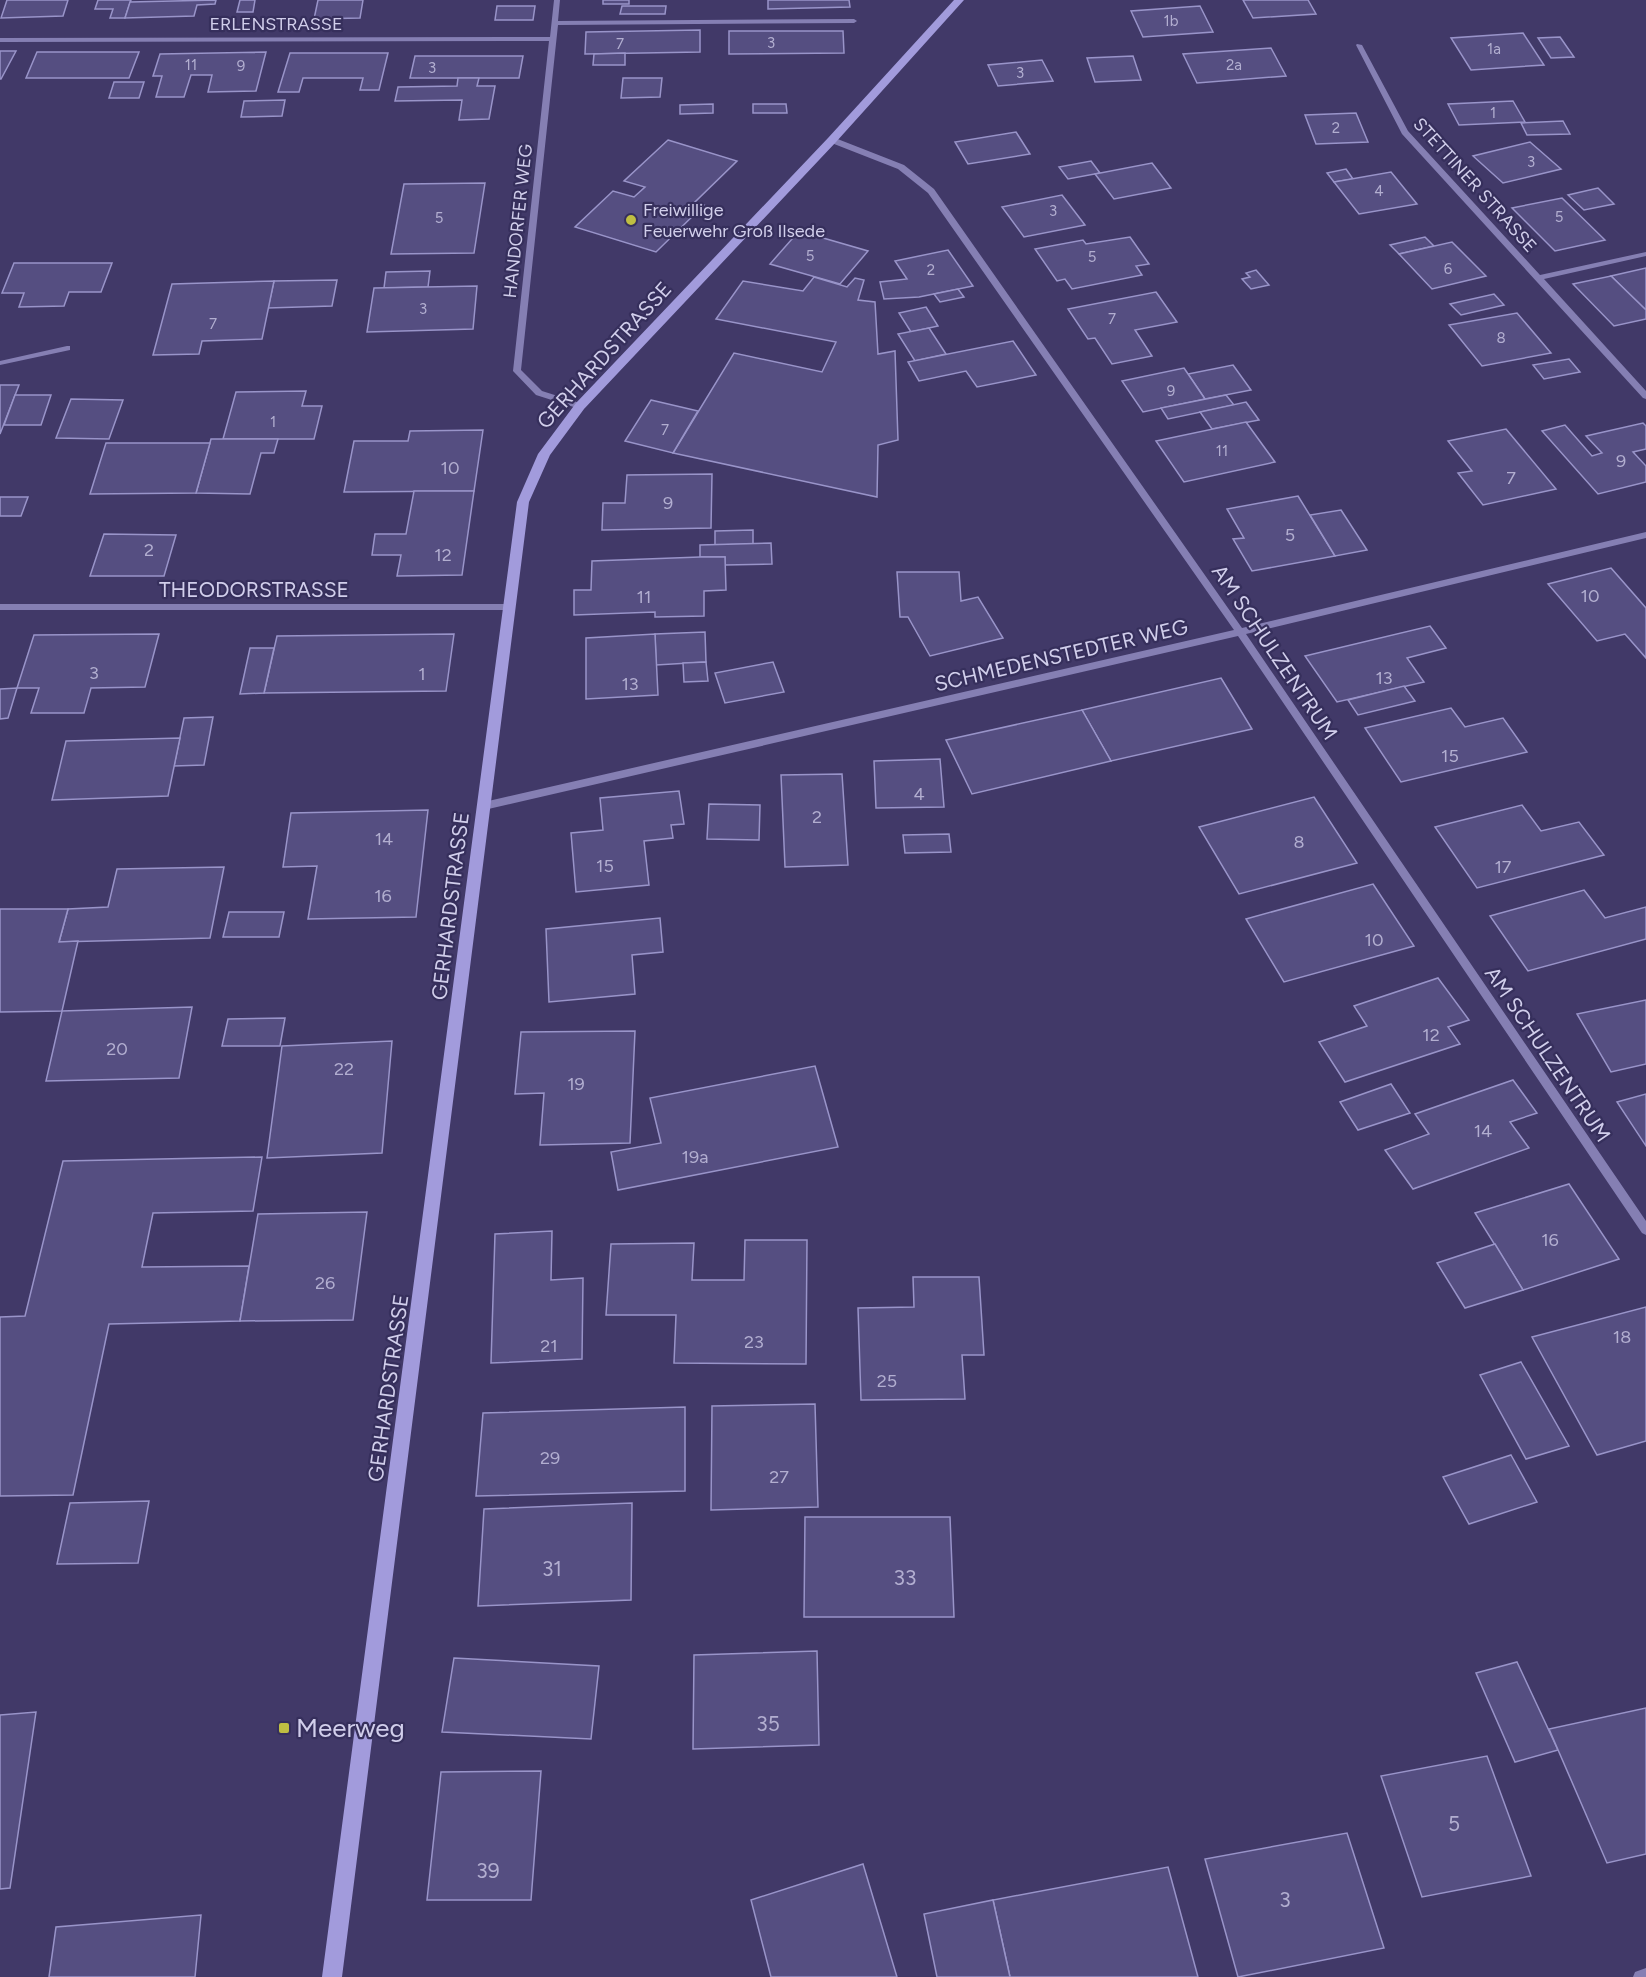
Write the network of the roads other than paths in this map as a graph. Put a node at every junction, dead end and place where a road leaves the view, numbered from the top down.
1 (556, 0) edge
2 (959, 0) edge
3 (854, 21) dead end
4 (554, 23) junction
5 (552, 39) junction
6 (0, 40) edge
7 (1359, 45) dead end
8 (832, 140) junction
9 (1646, 254) edge
10 (1538, 278) junction
11 (67, 348) dead end
12 (0, 363) edge
13 (1646, 396) edge
14 (580, 406) junction
15 (1646, 535) edge
16 (508, 607) junction
17 (0, 608) edge
18 (1240, 632) junction
19 (484, 806) junction
20 (1646, 1230) edge
21 (1646, 1975) edge
22 (332, 1977) edge
23 (1640, 1977) edge

1 - 4 street, HANDORFER WEG
2 - 8 main road, GERHARDSTRASSE
3 - 4 street
4 - 5 street, HANDORFER WEG
5 - 6 street, ERLENSTRASSE
5 - 14 street, HANDORFER WEG
7 - 10 street, STETTINER STRASSE
8 - 14 main road, GERHARDSTRASSE
8 - 18 street, AM SCHULZENTRUM
9 - 10 street, STETTINER STRASSE
10 - 13 street, STETTINER STRASSE
11 - 12 street
14 - 16 main road, GERHARDSTRASSE
15 - 18 street, SCHMEDENSTEDTER WEG
16 - 17 street, THEODORSTRASSE
16 - 19 main road, GERHARDSTRASSE
18 - 19 street, SCHMEDENSTEDTER WEG
18 - 20 street, AM SCHULZENTRUM
19 - 22 main road, GERHARDSTRASSE
21 - 23 street

